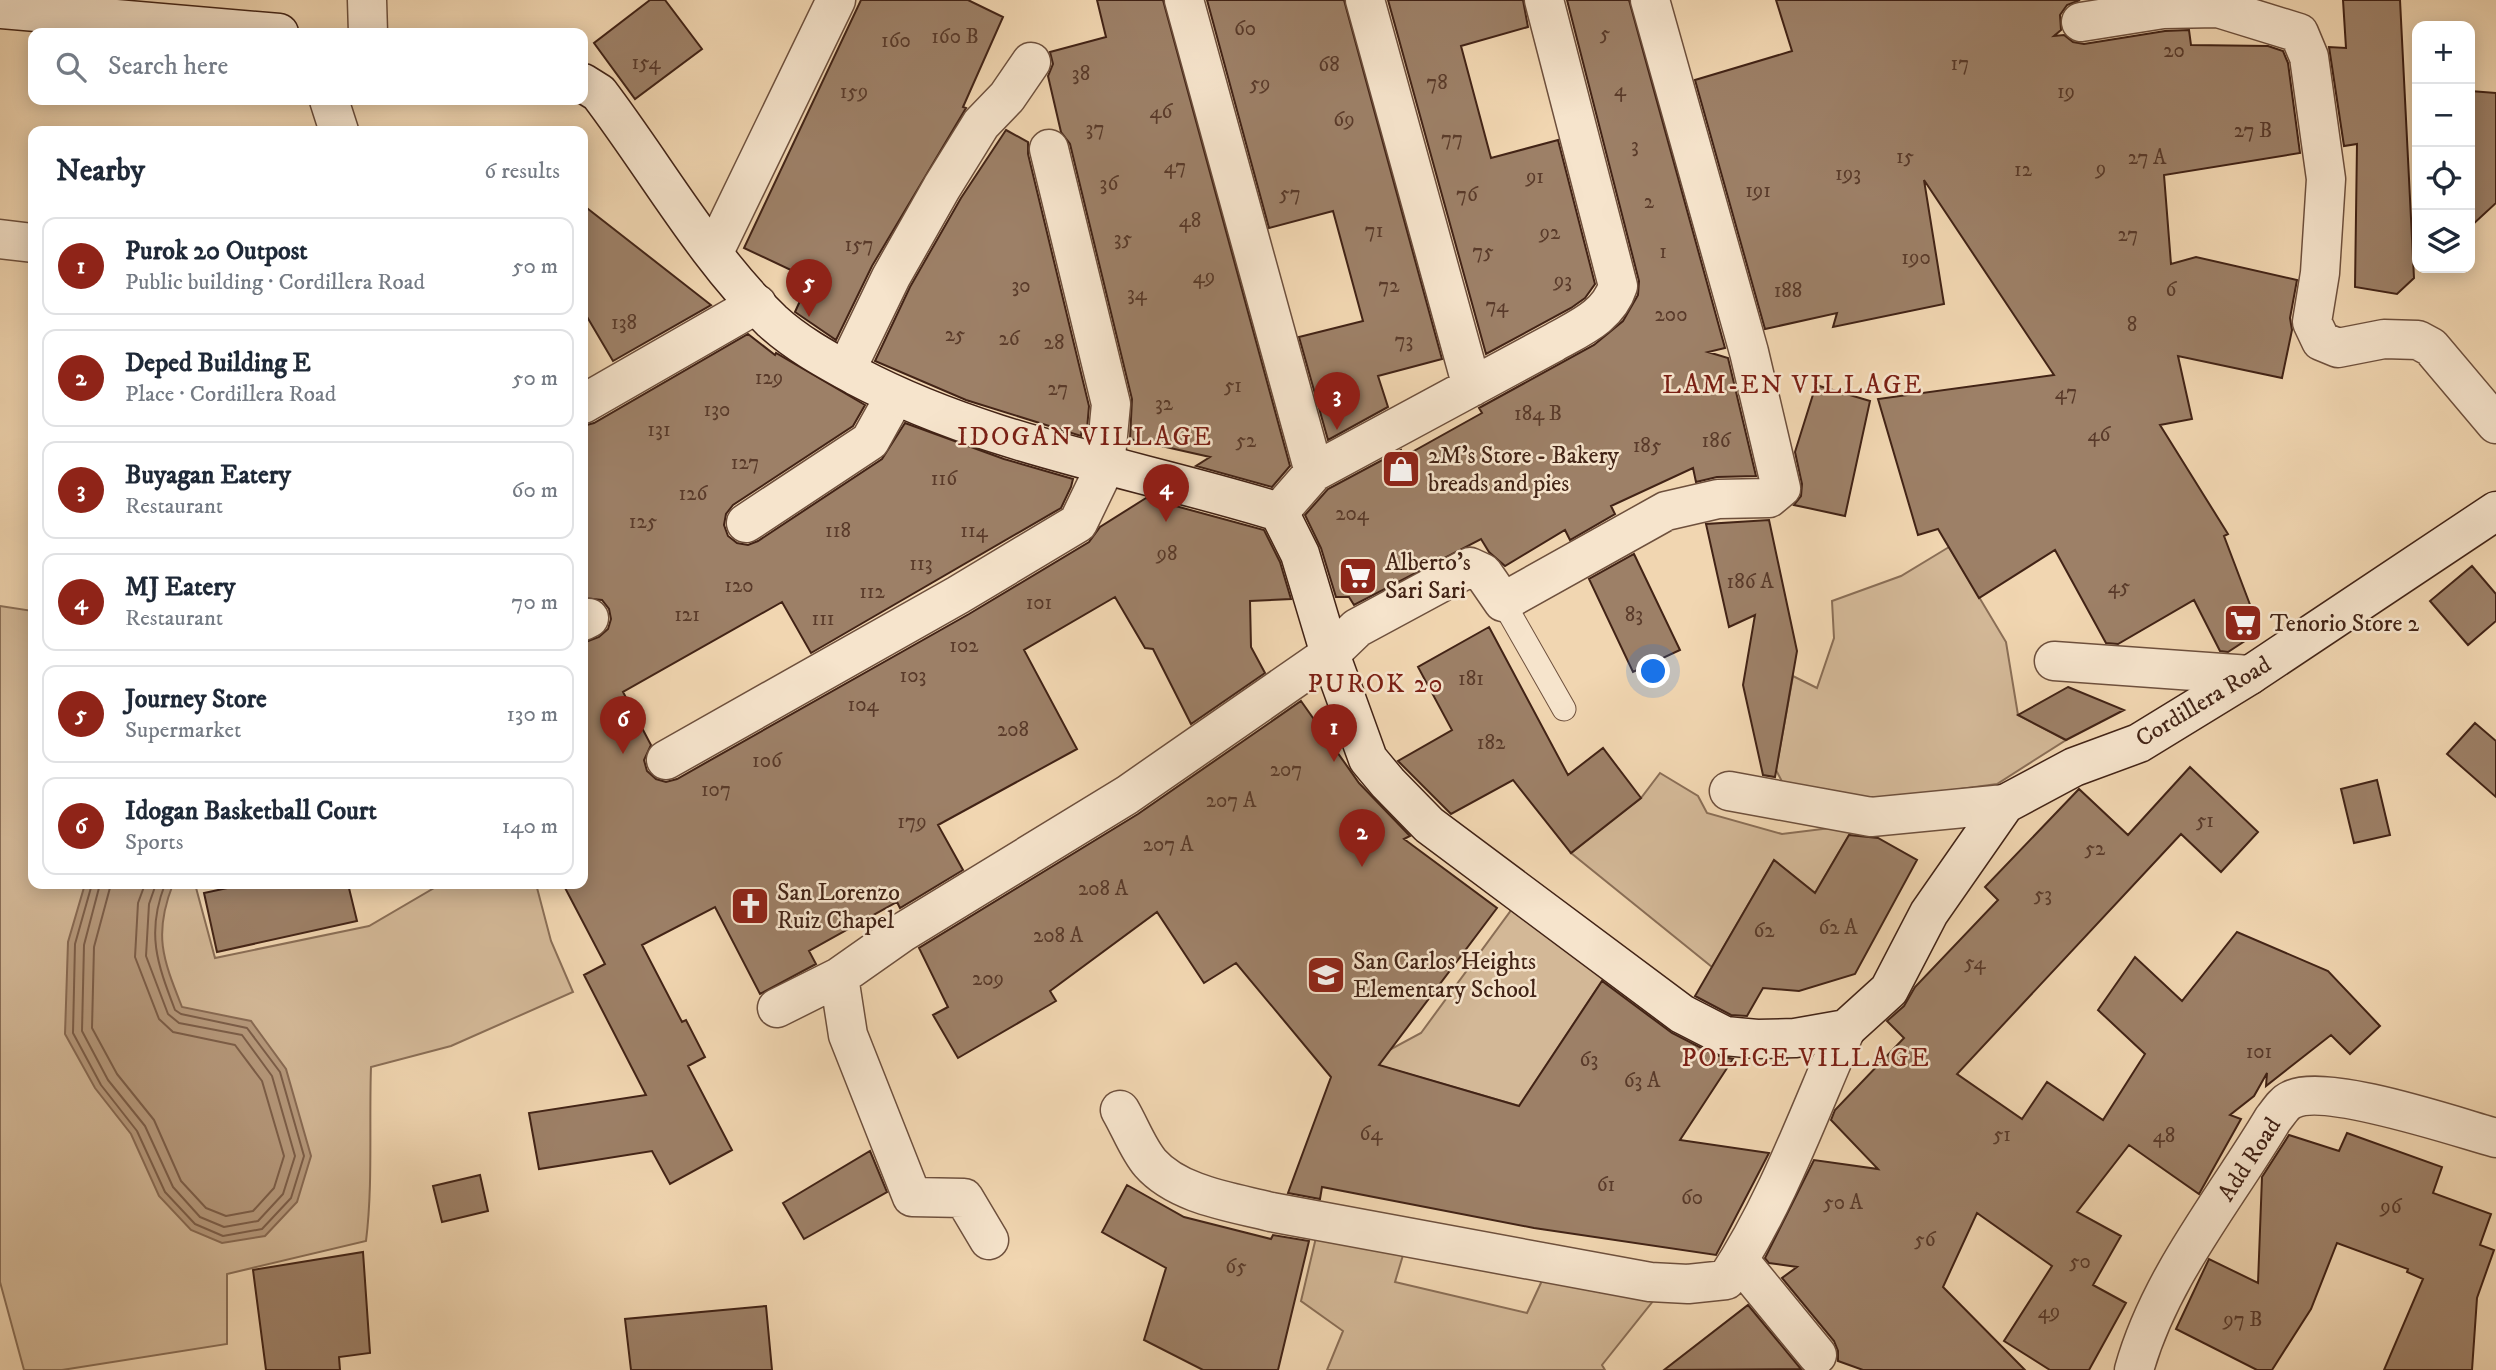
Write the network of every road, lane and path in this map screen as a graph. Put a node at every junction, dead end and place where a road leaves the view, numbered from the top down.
1 (367, 0) edge
2 (836, 0) edge
3 (1184, 0) edge
4 (1365, 0) edge
5 (1544, 0) edge
6 (1650, 0) edge
7 (0, 9) edge
8 (192, 12) edge
9 (2081, 22) dead end
10 (258, 28) edge
11 (368, 28) edge
12 (1031, 62) dead end
13 (588, 86) edge
14 (331, 105) edge
15 (337, 126) edge
16 (1049, 149) dead end
17 (0, 239) edge
18 (28, 242) edge
19 (714, 252) junction
20 (757, 304) junction
21 (845, 370) junction
22 (1472, 387) junction
23 (895, 396) junction
24 (588, 401) edge
25 (2496, 424) edge
26 (1105, 467) junction
27 (1314, 472) junction
28 (2496, 511) edge
29 (1279, 512) junction
30 (746, 523) dead end
31 (1503, 602) junction
32 (1330, 654) junction
33 (2054, 661) dead end
34 (2250, 675) junction
35 (1564, 709) dead end
36 (666, 760) dead end
37 (1729, 791) dead end
38 (2005, 804) junction
39 (839, 977) junction
40 (777, 1008) dead end
41 (1846, 1029) junction
42 (1120, 1110) dead end
43 (2496, 1138) edge
44 (989, 1240) dead end
45 (1739, 1260) junction
46 (1817, 1354) dead end
47 (2134, 1370) edge

1 - 11 street
2 - 19 street
3 - 27 street
4 - 22 street
5 - 22 street
6 - 31 street
7 - 8 street
8 - 10 street
9 - 25 street
12 - 21 street
13 - 19 street
14 - 15 street
16 - 26 street
17 - 18 street
19 - 20 street
20 - 21 street
20 - 24 street
21 - 23 street
22 - 27 street
23 - 26 street
23 - 30 street
26 - 29 street
26 - 36 street
27 - 29 street
28 - 34 street, Cordillera Road
29 - 32 street
31 - 32 street
31 - 35 lane
32 - 39 street
32 - 41 street
33 - 34 street
34 - 38 street, Cordillera Road
37 - 38 street, Cordillera Road
38 - 41 street, Cordillera Road
39 - 40 street
39 - 44 street
41 - 45 street
42 - 45 street
43 - 47 street, Add Road
45 - 46 street

